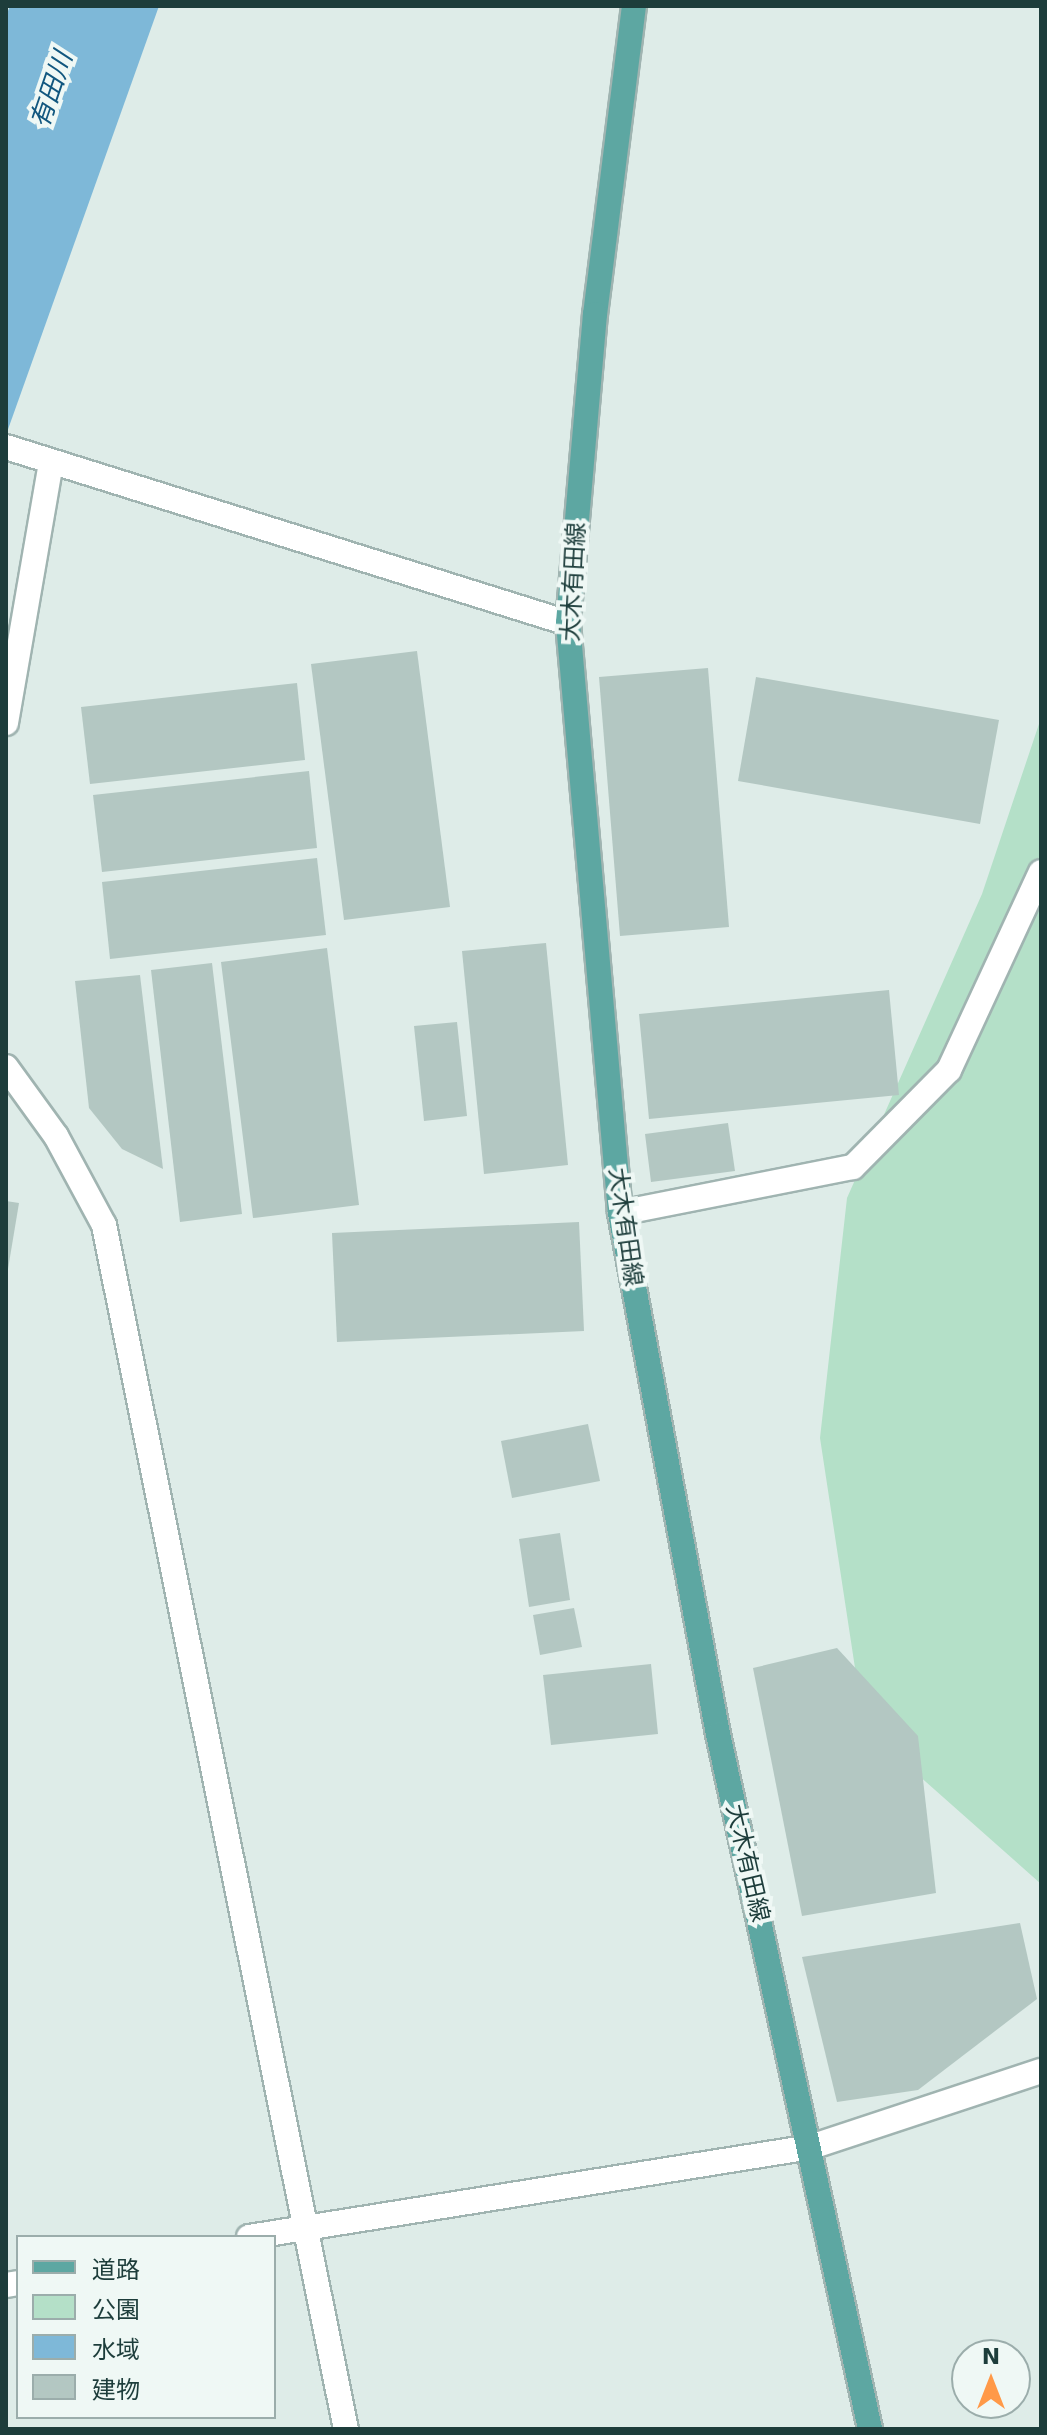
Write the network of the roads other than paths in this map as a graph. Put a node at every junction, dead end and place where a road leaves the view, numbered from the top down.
1 (634, 6) edge
2 (6, 447) edge
3 (51, 463) junction
4 (568, 623) junction
5 (6, 723) edge
6 (1041, 872) edge
7 (6, 1067) edge
8 (620, 1213) junction
9 (1041, 2071) edge
10 (811, 2147) junction
11 (301, 2227) junction
12 (259, 2235) edge
13 (346, 2429) edge
14 (870, 2429) edge

1 - 4 main road, 大木有田線
2 - 3 street
3 - 4 street
3 - 5 street
4 - 8 main road, 大木有田線
6 - 8 street
7 - 11 street
8 - 10 main road, 大木有田線
9 - 10 street
10 - 11 street
10 - 14 main road, 大木有田線
11 - 12 street
11 - 13 street

